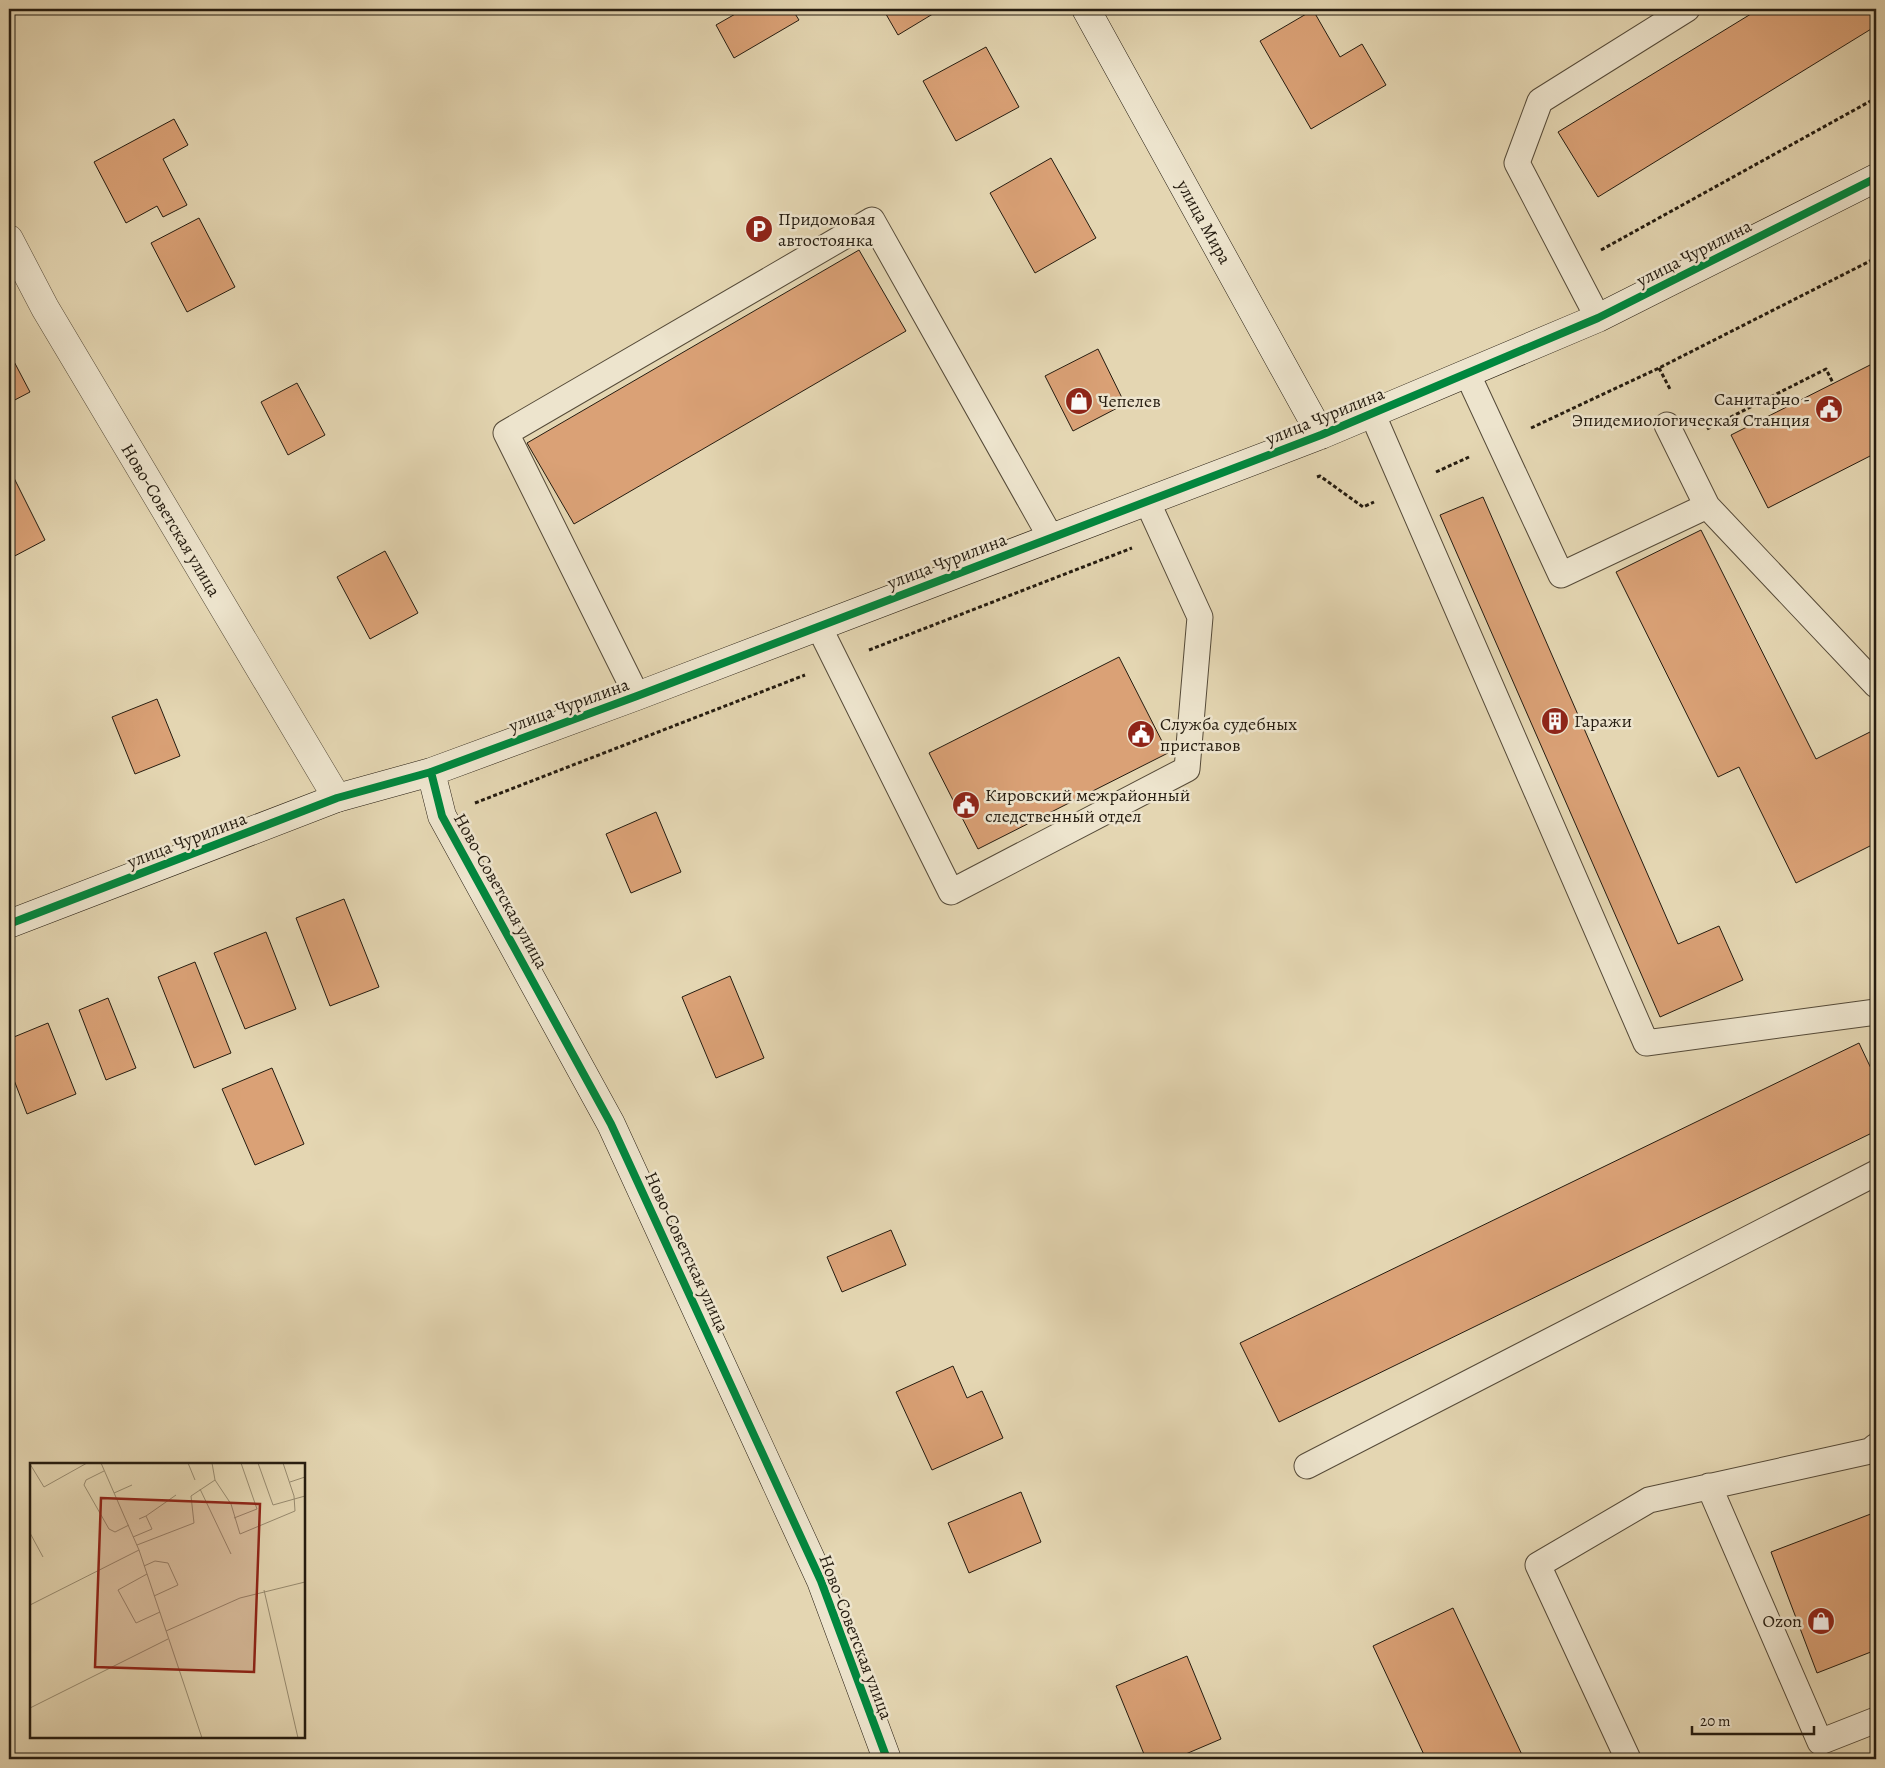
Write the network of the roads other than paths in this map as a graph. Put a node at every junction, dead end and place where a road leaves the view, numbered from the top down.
1 (1086, 9) edge
2 (1687, 9) edge
3 (1876, 178) edge
4 (9, 239) edge
5 (1598, 318) junction
6 (1467, 373) junction
7 (1372, 413) junction
8 (1667, 425) dead end
9 (1321, 435) junction
10 (1147, 502) junction
11 (1707, 506) junction
12 (1051, 538) junction
13 (819, 627) junction
14 (1876, 685) edge
15 (637, 696) junction
16 (431, 772) junction
17 (337, 798) junction
18 (9, 924) edge
19 (1876, 1012) edge
20 (1876, 1173) edge
21 (1876, 1446) edge
22 (1307, 1466) dead end
23 (1709, 1486) junction
24 (1876, 1720) edge
25 (887, 1759) edge
26 (1628, 1759) edge

1 - 9 street, улица Мира
2 - 5 lane
3 - 5 street, улица Чурилина
4 - 17 street, Ново-Советская улица
5 - 6 street, улица Чурилина
6 - 7 street, улица Чурилина
6 - 11 lane
7 - 9 street, улица Чурилина
7 - 19 lane
8 - 11 lane
9 - 10 street, улица Чурилина
10 - 12 street, улица Чурилина
10 - 13 lane
11 - 14 lane
12 - 13 street, улица Чурилина
12 - 15 lane
13 - 15 street, улица Чурилина
15 - 16 street, улица Чурилина
16 - 17 street, улица Чурилина
16 - 25 street, Ново-Советская улица
17 - 18 street, улица Чурилина
20 - 22 lane
21 - 23 lane
23 - 24 lane
23 - 26 lane

